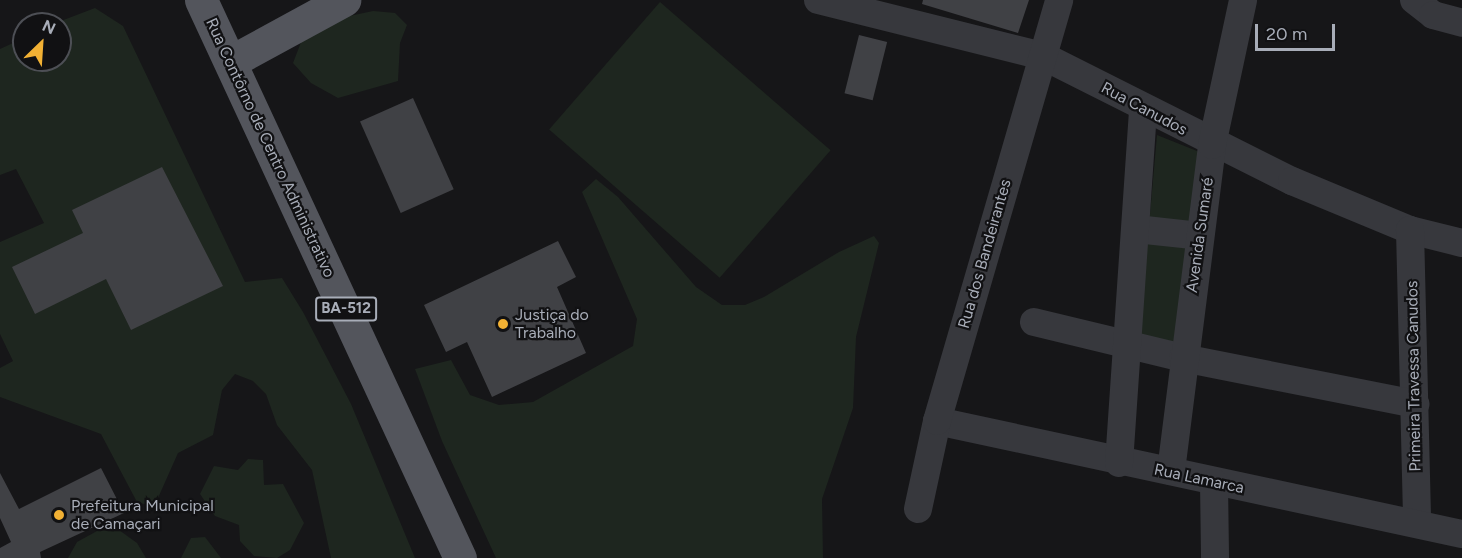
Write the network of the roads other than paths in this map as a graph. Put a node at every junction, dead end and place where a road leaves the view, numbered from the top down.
1 (201, 0) edge
2 (344, 0) edge
3 (818, 0) edge
4 (1059, 0) edge
5 (1243, 0) edge
6 (1414, 0) edge
7 (1462, 23) edge
8 (1043, 56) junction
9 (232, 61) junction
10 (1143, 109) junction
11 (1212, 145) junction
12 (1136, 229) junction
13 (1410, 230) junction
14 (1200, 236) junction
15 (1462, 243) edge
16 (1034, 322) dead end
17 (1130, 346) junction
18 (1183, 358) junction
19 (1416, 404) junction
20 (937, 421) junction
21 (1119, 463) junction
22 (1171, 471) junction
23 (1215, 483) junction
24 (918, 509) dead end
25 (1417, 522) junction
26 (1462, 534) edge
27 (460, 558) edge
28 (1215, 558) edge

1 - 9 main road, Rua Contôrno de Centro Administrativo / BA-512
2 - 9 main road
3 - 8 street, Rua Canudos
4 - 8 street, Rua dos Bandeirantes
5 - 11 street, Avenida Sumaré
6 - 7 street
8 - 10 street, Rua Canudos
8 - 20 street, Rua dos Bandeirantes
9 - 27 main road, Rua Contôrno de Centro Administrativo / BA-512
10 - 11 street, Rua Canudos
10 - 12 street
11 - 13 street, Rua Canudos
11 - 14 street, Avenida Sumaré
12 - 14 street
12 - 17 street
13 - 15 street, Rua Canudos
13 - 19 street, Primeira Travessa Canudos
14 - 18 street, Avenida Sumaré
16 - 17 street
17 - 18 street
17 - 21 street
18 - 19 street
18 - 22 street, Avenida Sumaré
19 - 25 street, Primeira Travessa Canudos
20 - 21 street, Rua Lamarca
20 - 24 street, Rua dos Bandeirantes
21 - 22 street, Rua Lamarca
22 - 23 street, Rua Lamarca
23 - 25 street, Rua Lamarca
23 - 28 street
25 - 26 street, Rua Lamarca

